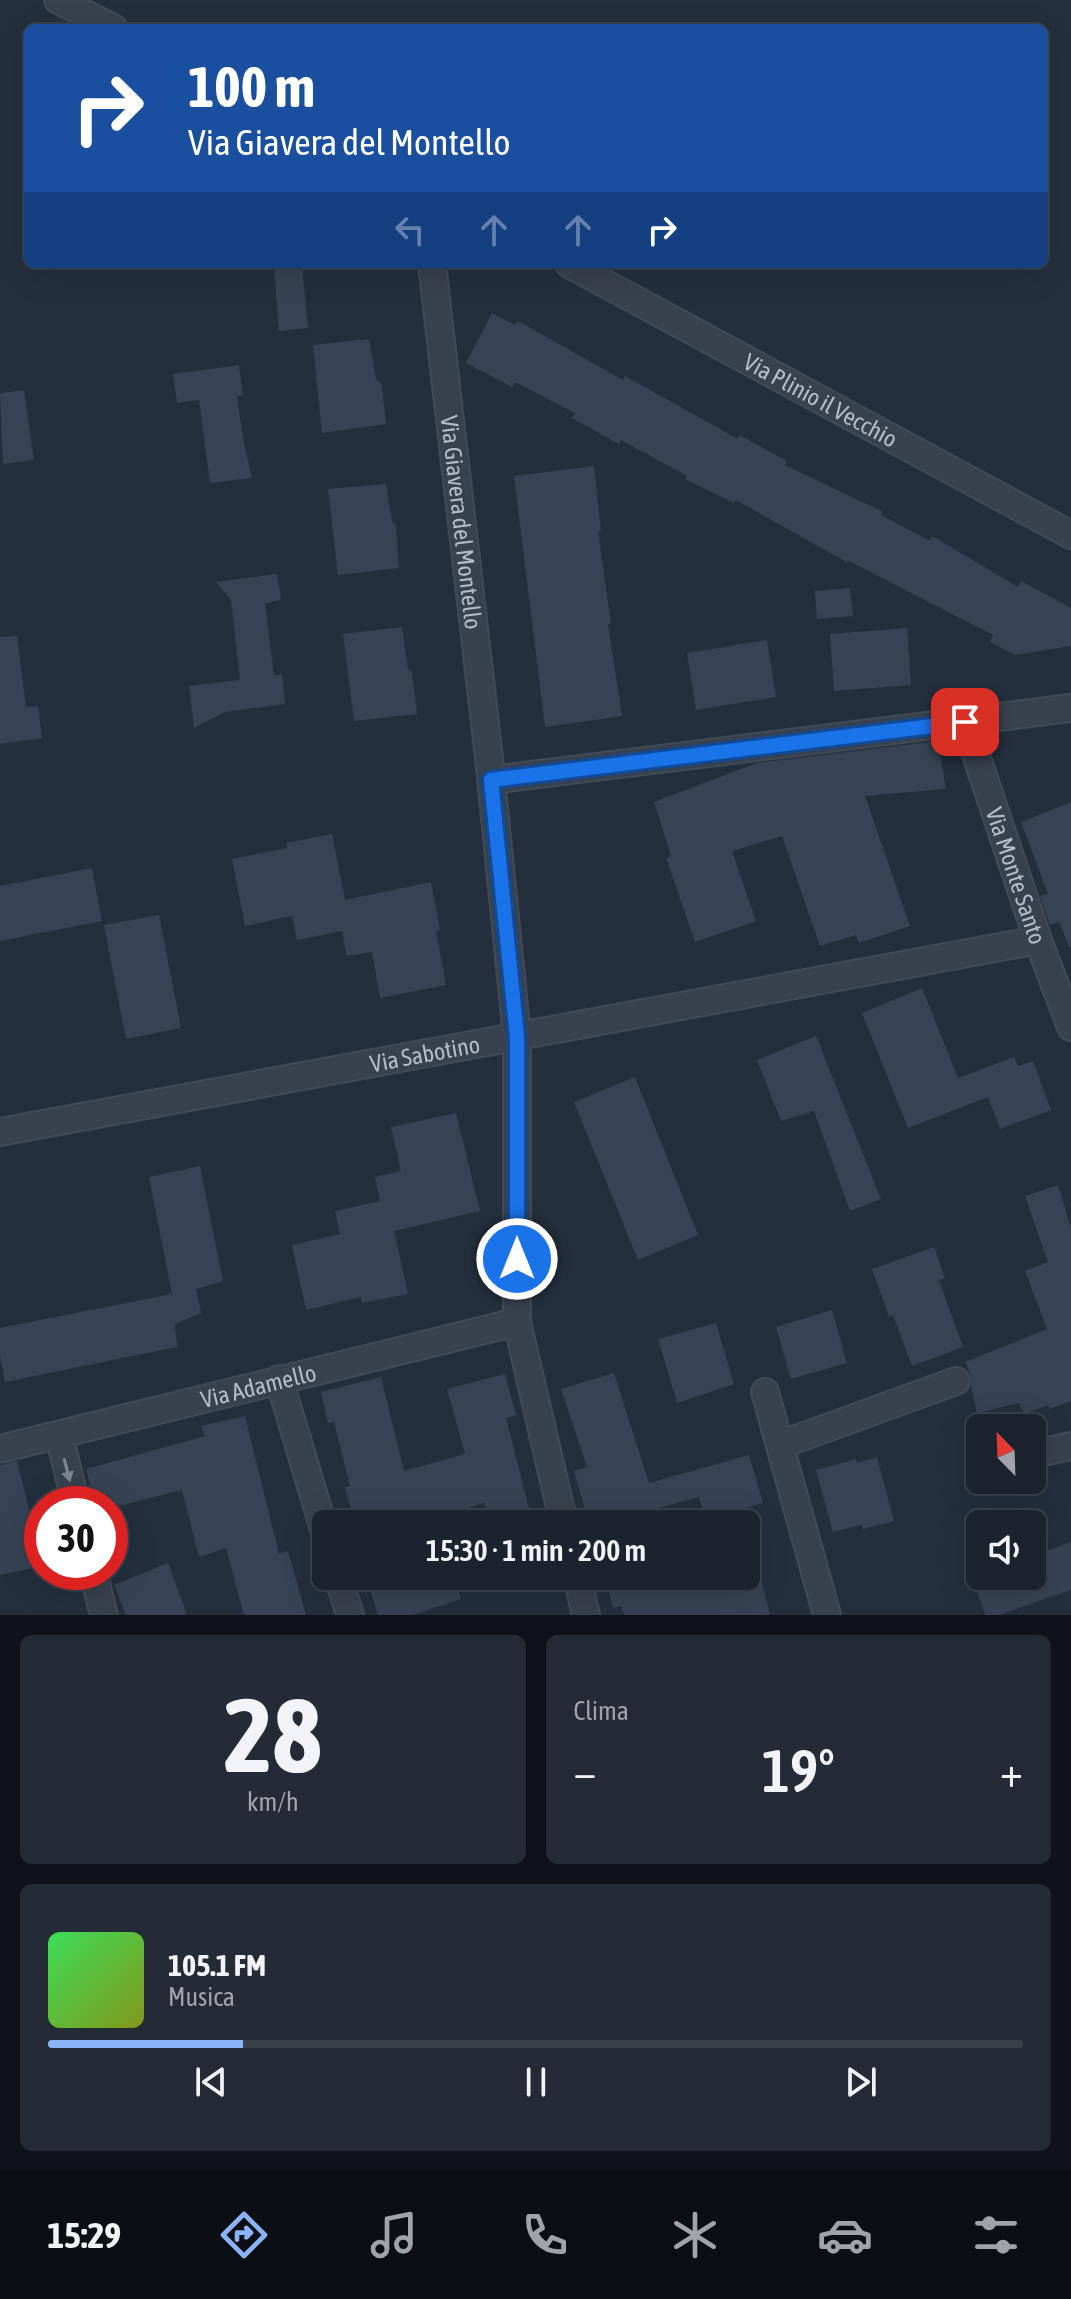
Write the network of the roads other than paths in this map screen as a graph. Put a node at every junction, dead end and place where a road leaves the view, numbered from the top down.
1 (58, 0) edge
2 (105, 24) edge
3 (432, 268) edge
4 (576, 268) edge
5 (1071, 535) edge
6 (1071, 708) edge
7 (965, 722) junction
8 (491, 780) junction
9 (1038, 940) junction
10 (1071, 1027) edge
11 (517, 1037) junction
12 (0, 1132) edge
13 (517, 1322) junction
14 (279, 1379) junction
15 (956, 1381) dead end
16 (765, 1392) dead end
17 (59, 1435) junction
18 (780, 1445) junction
19 (1071, 1446) edge
20 (0, 1449) edge
21 (1046, 1451) edge
22 (72, 1486) edge
23 (318, 1510) edge
24 (561, 1510) edge
25 (98, 1590) edge
26 (342, 1590) edge
27 (580, 1590) edge
28 (104, 1615) edge
29 (350, 1615) edge
30 (586, 1615) edge
31 (827, 1615) edge

1 - 2 street
3 - 8 street, Via Giavera del Montello
4 - 5 street, Via Plinio il Vecchio
6 - 7 street
7 - 8 street
7 - 9 street, Via Monte Santo
8 - 11 street, Via Giavera del Montello
9 - 10 street, Via Monte Santo
9 - 11 street, Via Sabotino
11 - 12 street, Via Sabotino
11 - 13 street, Via Giavera del Montello
13 - 14 street, Via Adamello
13 - 24 street, Via Giavera del Montello
14 - 17 street, Via Adamello
14 - 23 street
15 - 18 street
16 - 18 street
17 - 20 street, Via Adamello
17 -> 22 street
18 - 31 street
19 - 21 street
25 - 28 street
26 - 29 street
27 - 30 street

